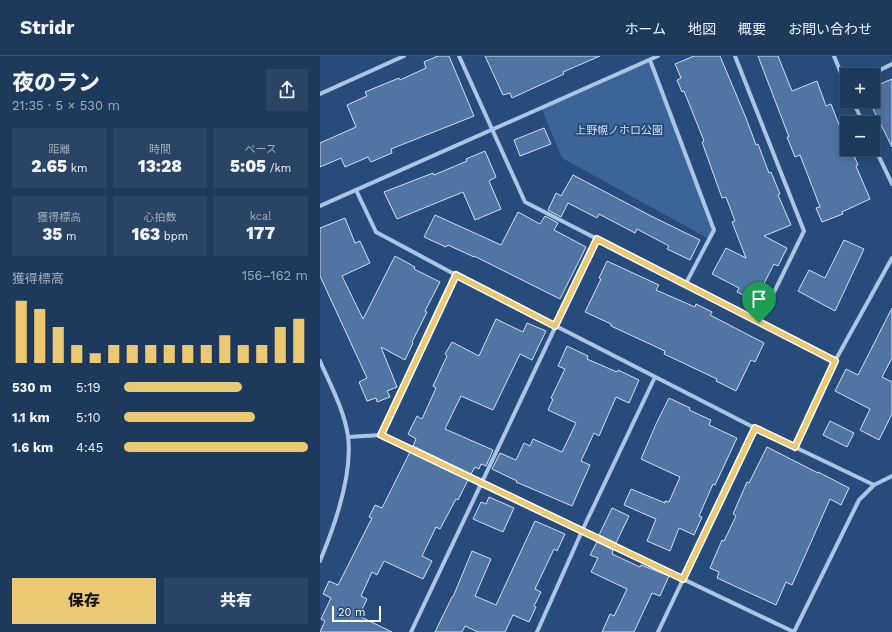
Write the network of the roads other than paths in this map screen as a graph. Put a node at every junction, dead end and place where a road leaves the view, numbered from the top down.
1 (404, 56) edge
2 (458, 56) edge
3 (658, 56) edge
4 (735, 56) edge
5 (834, 56) edge
6 (650, 60) junction
7 (892, 64) edge
8 (840, 70) edge
9 (880, 70) edge
10 (320, 94) edge
11 (492, 129) junction
12 (879, 156) edge
13 (892, 184) edge
14 (356, 190) junction
15 (320, 206) edge
16 (597, 239) junction
17 (892, 258) edge
18 (456, 275) junction
19 (685, 285) junction
20 (759, 323) junction
21 (555, 326) junction
22 (835, 361) junction
23 (320, 362) edge
24 (655, 376) junction
25 (755, 428) junction
26 (381, 435) junction
27 (348, 437) junction
28 (795, 447) junction
29 (892, 476) edge
30 (481, 483) junction
31 (874, 485) junction
32 (582, 531) junction
33 (320, 561) edge
34 (683, 579) junction
35 (411, 632) edge
36 (537, 632) edge
37 (658, 632) edge

1 - 10 street
2 - 11 street
3 - 6 street
4 - 20 street
5 - 8 street
6 - 11 street
6 - 19 street
7 - 9 street
11 - 14 street
11 - 16 street
12 - 13 street
14 - 15 street
14 - 18 street
16 - 19 street
16 - 21 street
17 - 22 street
18 - 21 street
18 - 26 street
19 - 20 street
20 - 22 street
21 - 24 street
21 - 30 street
22 - 28 street
23 - 27 street
24 - 25 street
24 - 32 street
25 - 28 street
25 - 34 street
26 - 27 street
26 - 30 street
27 - 33 street
28 - 31 street
29 - 31 street
30 - 32 street
30 - 35 street
31 - 34 street
32 - 34 street
32 - 36 street
34 - 37 street

